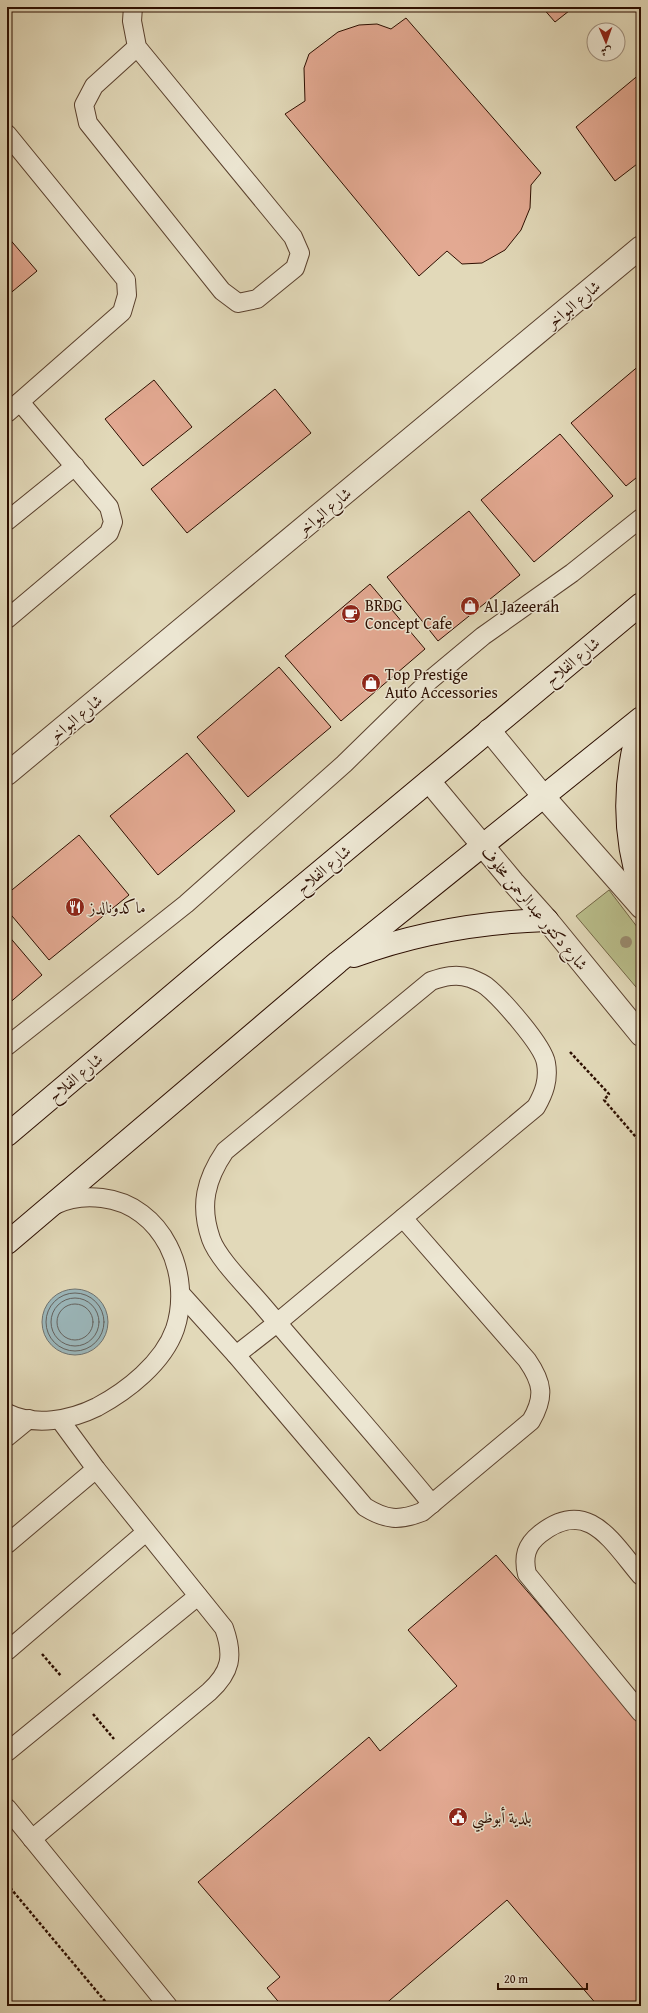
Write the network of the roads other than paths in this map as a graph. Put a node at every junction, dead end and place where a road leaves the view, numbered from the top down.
1 (133, 7) edge
2 (138, 47) junction
3 (7, 134) edge
4 (641, 248) edge
5 (14, 408) edge
6 (74, 466) junction
7 (641, 518) edge
8 (7, 521) edge
9 (641, 604) edge
10 (7, 619) edge
11 (641, 719) edge
12 (490, 730) junction
13 (7, 774) edge
14 (429, 781) junction
15 (544, 797) junction
16 (482, 846) junction
17 (641, 890) edge
18 (641, 907) edge
19 (547, 920) junction
20 (338, 962) junction
21 (641, 1035) edge
22 (7, 1046) edge
23 (7, 1135) edge
24 (43, 1211) junction
25 (403, 1218) junction
26 (7, 1243) edge
27 (181, 1294) junction
28 (277, 1323) junction
29 (236, 1355) junction
30 (7, 1413) edge
31 (29, 1419) junction
32 (60, 1420) junction
33 (7, 1438) edge
34 (96, 1469) junction
35 (432, 1504) junction
36 (146, 1532) junction
37 (7, 1544) edge
38 (641, 1576) edge
39 (198, 1596) junction
40 (7, 1651) edge
41 (641, 1713) edge
42 (7, 1752) edge
43 (7, 1808) edge
44 (32, 1839) junction
45 (168, 2006) edge

1 - 2 lane
2 - 2 lane
3 - 5 lane
4 - 13 main road, شارع البواخر
5 - 6 lane
6 - 8 lane
6 - 10 lane
7 - 22 lane
9 - 12 main road, شارع الفلاح
11 - 15 main road
11 - 17 main road
12 - 14 main road, شارع الفلاح
12 - 15 main road
14 - 16 main road, شارع دكتور عبدالرحمن مخلوف
14 - 23 main road, شارع الفلاح
15 - 16 main road
15 - 18 main road
16 - 19 main road, شارع دكتور عبدالرحمن مخلوف
16 - 20 main road
19 - 20 main road
19 - 21 main road, شارع دكتور عبدالرحمن مخلوف
20 - 24 main road
24 - 26 main road
24 - 27 lane
25 - 28 lane
25 - 28 lane
25 - 35 lane
27 - 29 lane
27 - 32 lane
28 - 29 lane
28 - 35 lane
29 - 35 lane
30 - 31 lane
31 - 32 lane
31 - 33 lane
32 - 34 lane
34 - 36 lane
34 - 37 lane
36 - 39 lane
36 - 40 lane
38 - 41 lane
39 - 42 lane
39 - 44 lane
43 - 44 lane
44 - 45 lane

